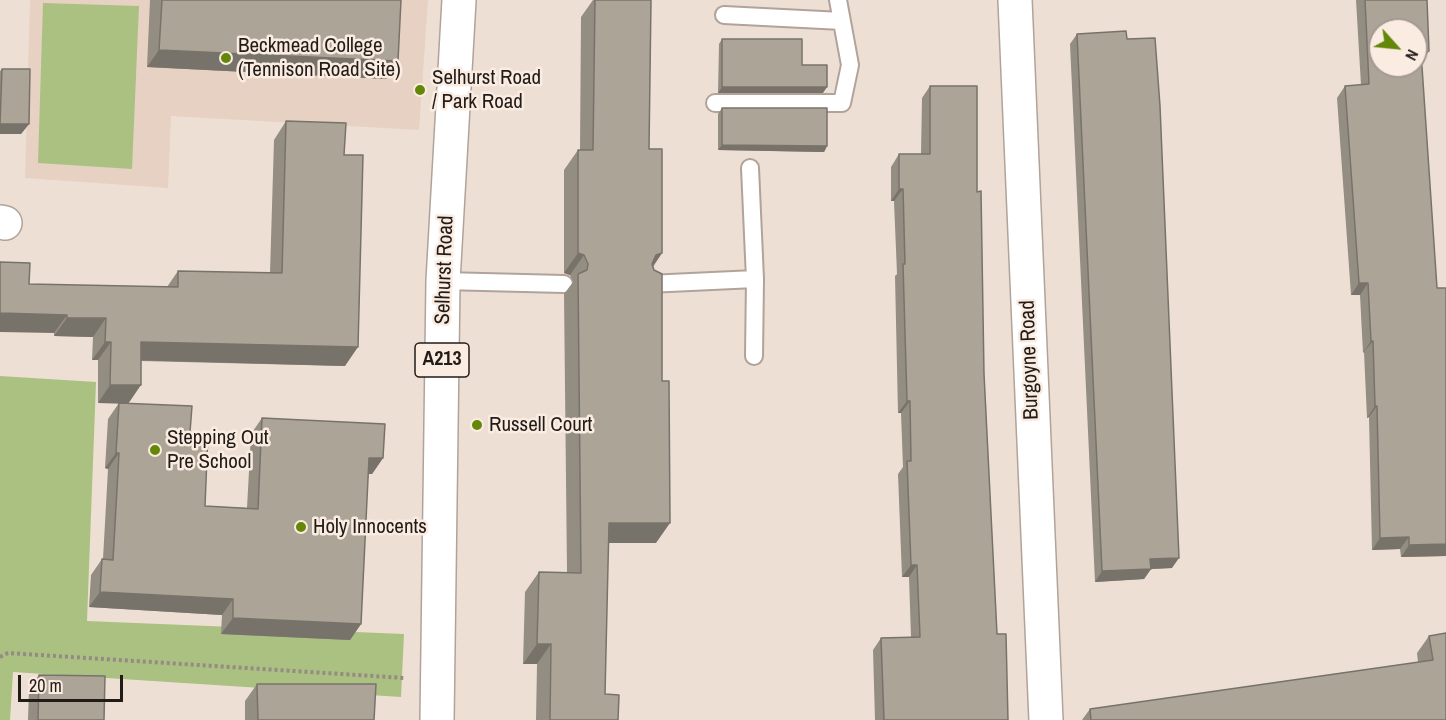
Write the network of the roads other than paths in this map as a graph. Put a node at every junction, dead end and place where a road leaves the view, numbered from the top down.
1 (459, 0) edge
2 (838, 0) edge
3 (1015, 0) edge
4 (724, 15) dead end
5 (842, 21) junction
6 (715, 103) dead end
7 (750, 168) dead end
8 (755, 279) junction
9 (443, 281) junction
10 (564, 284) dead end
11 (648, 284) edge
12 (754, 356) dead end
13 (437, 720) edge
14 (1046, 720) edge

1 - 9 main road, Selhurst Road / A213
2 - 5 lane
3 - 14 main road, Burgoyne Road
4 - 5 lane
5 - 6 lane
7 - 8 lane
8 - 11 lane
8 - 12 lane
9 - 10 lane
9 - 13 main road, Selhurst Road / A213

